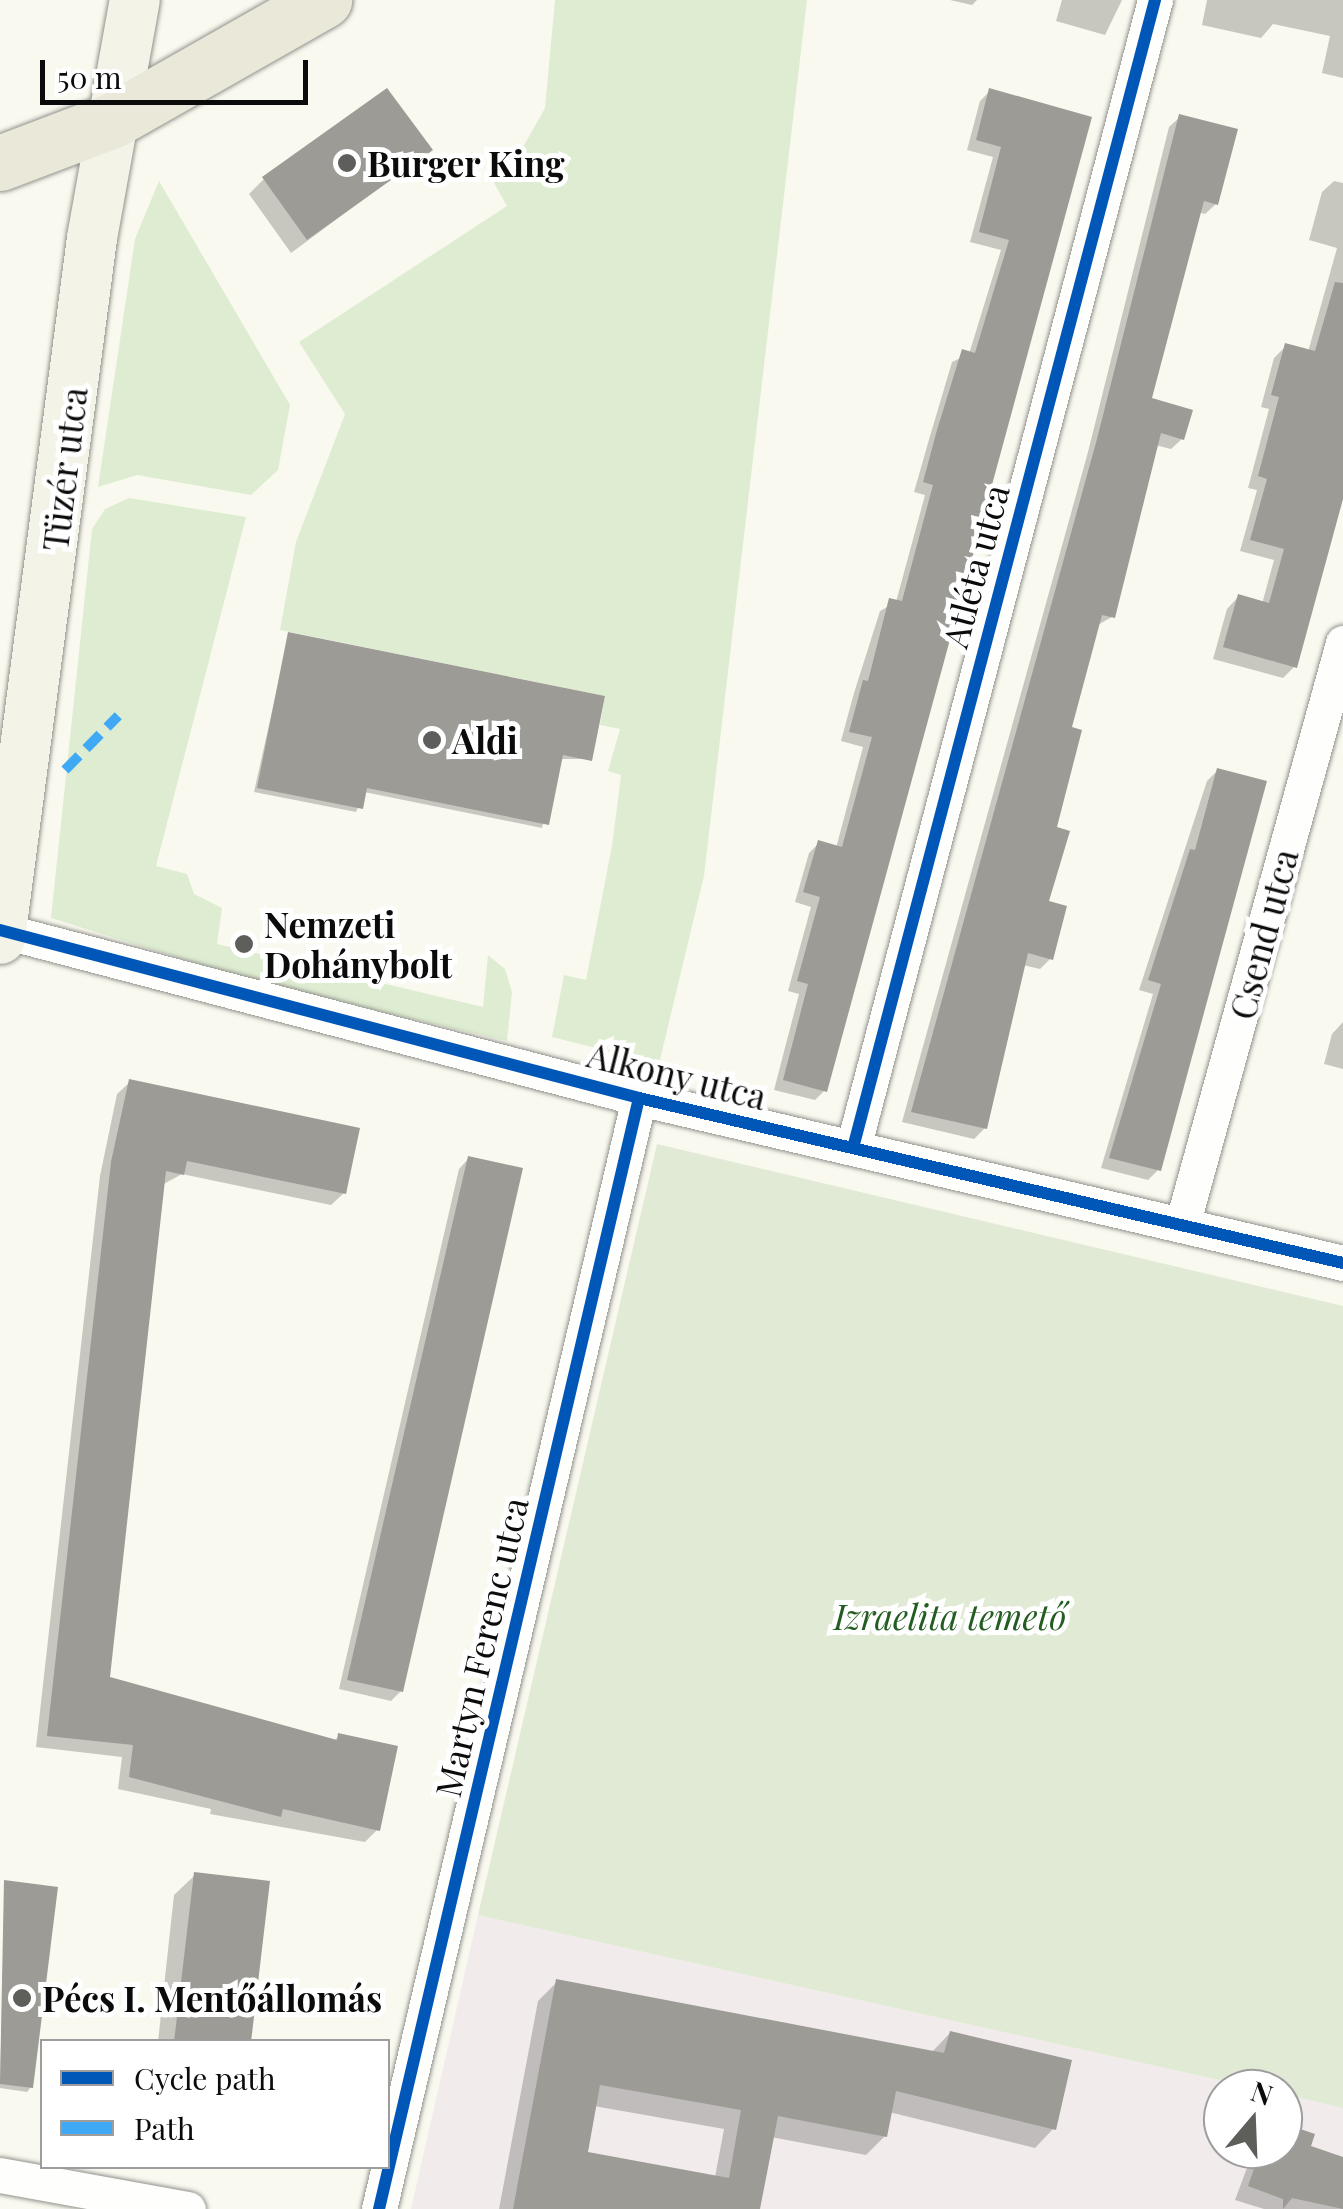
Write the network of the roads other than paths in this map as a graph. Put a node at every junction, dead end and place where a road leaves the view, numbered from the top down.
1 (135, 0) edge
2 (324, 0) edge
3 (1155, 0) edge
4 (113, 120) junction
5 (0, 163) edge
6 (1343, 644) edge
7 (0, 930) edge
8 (0, 939) edge
9 (639, 1098) junction
10 (852, 1148) junction
11 (1182, 1225) junction
12 (1343, 1263) edge
13 (390, 2162) edge
14 (388, 2169) edge
15 (0, 2175) edge
16 (188, 2209) edge
17 (379, 2209) edge

1 - 4 street, Tüzér utca
2 - 4 main road
3 - 10 street, Atléta utca
4 - 5 main road
4 - 7 street, Tüzér utca
6 - 11 street, Csend utca
7 - 8 street, Tüzér utca
7 - 9 street, Alkony utca
9 - 10 street, Alkony utca
9 - 13 street, Martyn Ferenc utca
10 - 11 street, Alkony utca
11 - 12 street, Alkony utca
14 - 17 street, Martyn Ferenc utca
15 - 16 street

